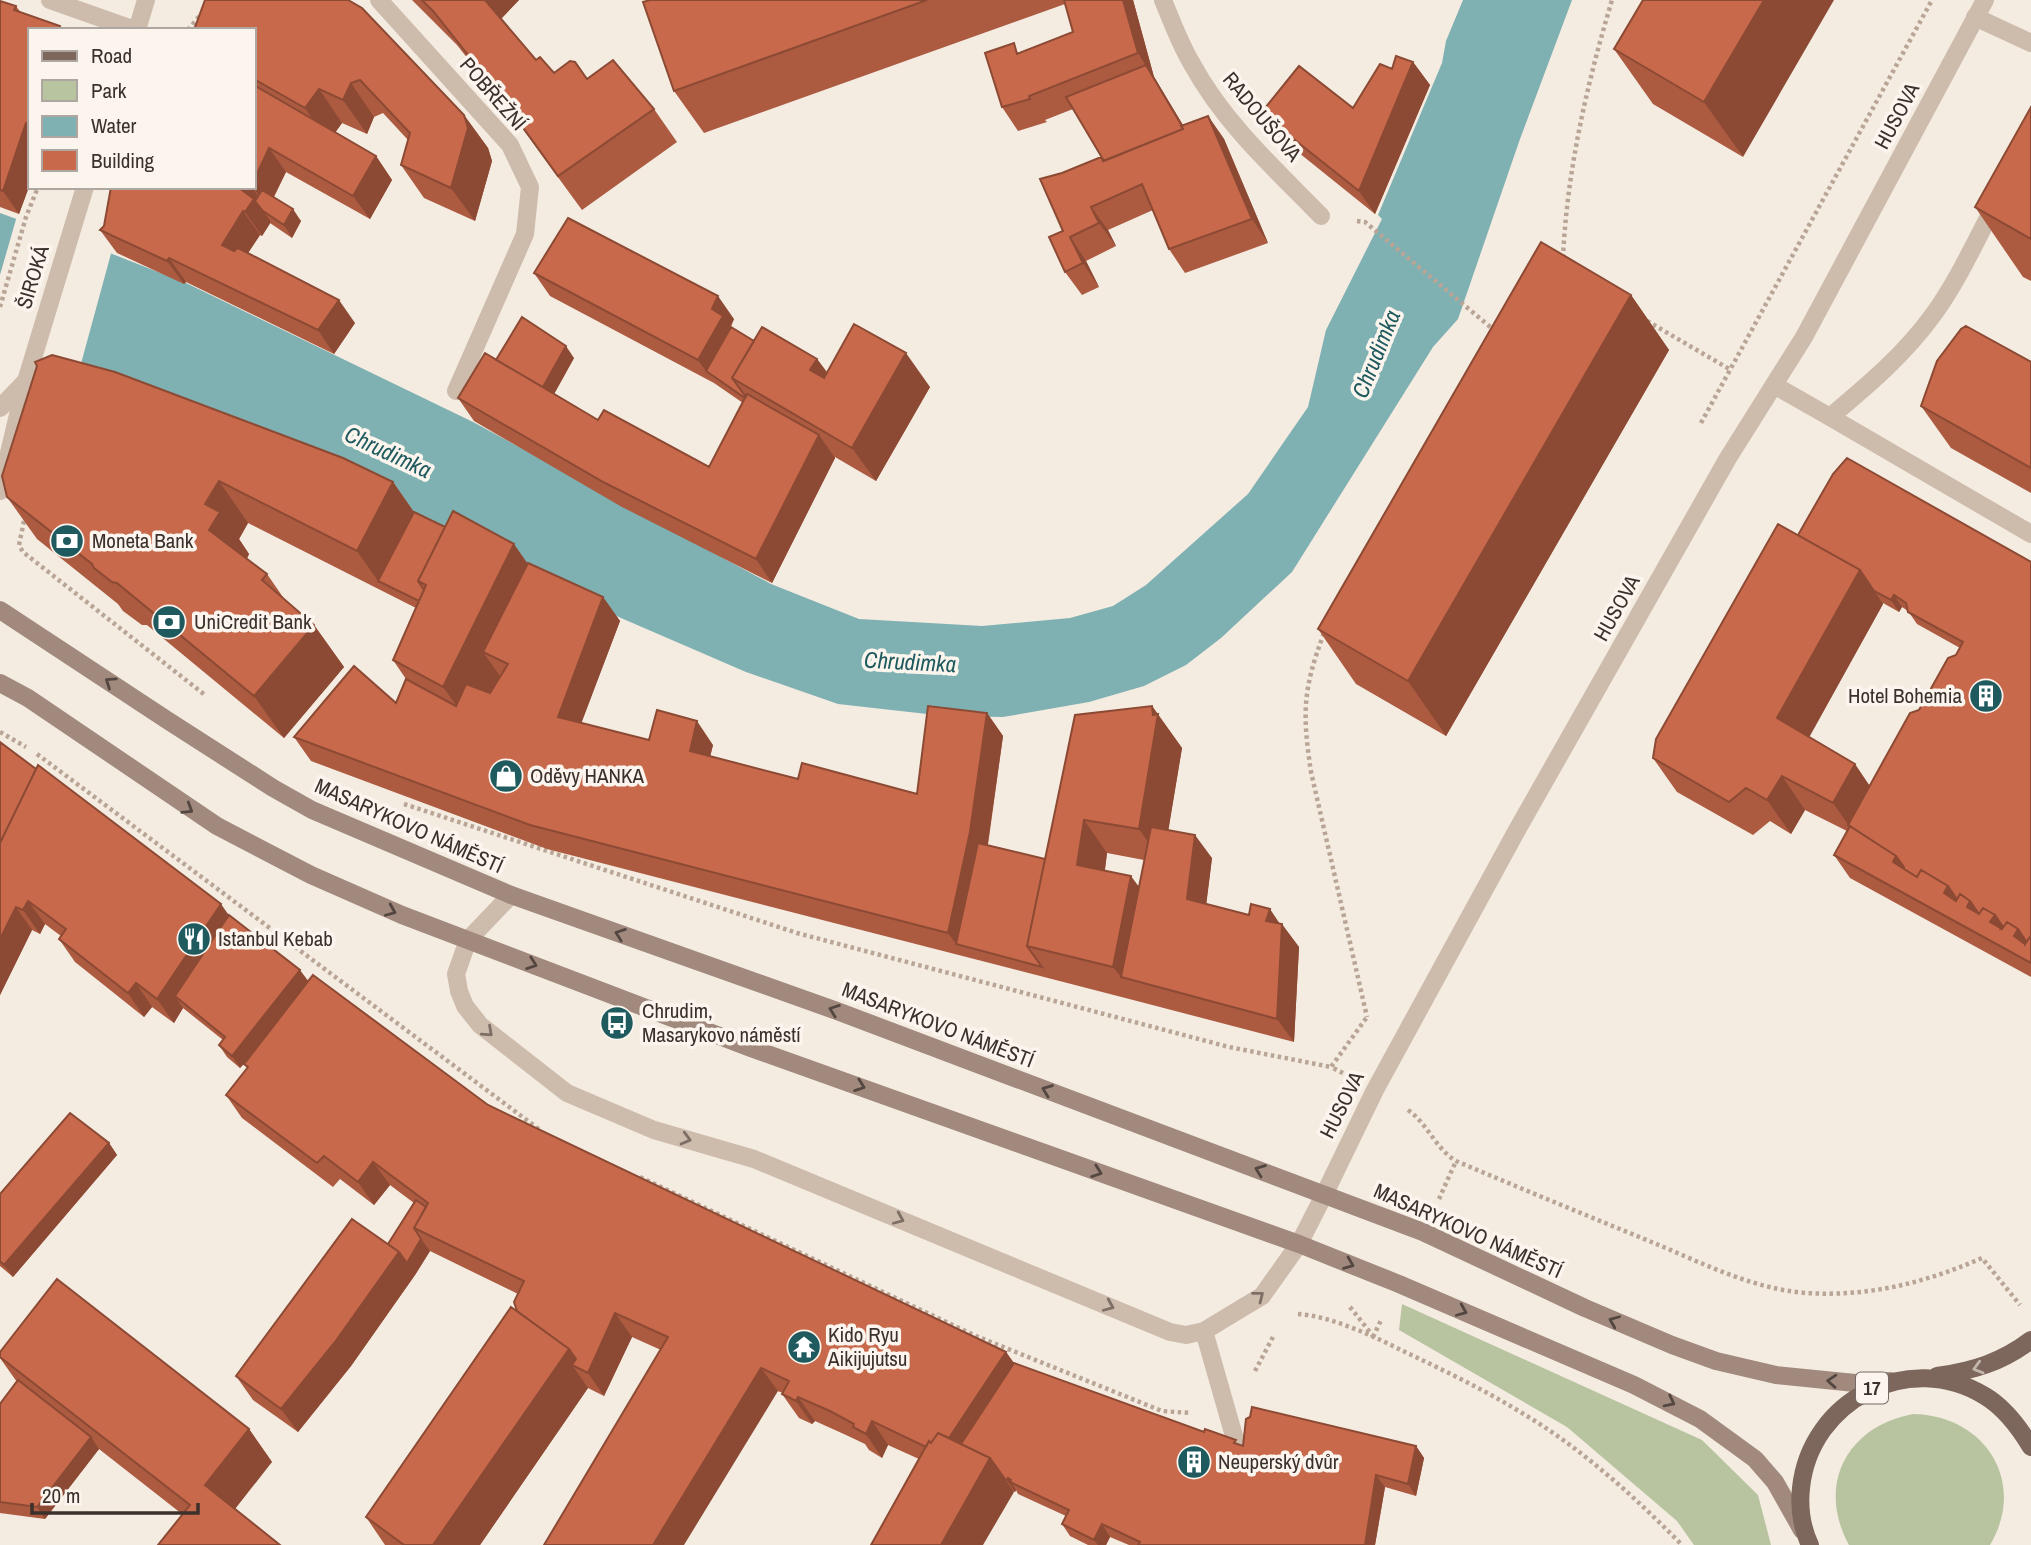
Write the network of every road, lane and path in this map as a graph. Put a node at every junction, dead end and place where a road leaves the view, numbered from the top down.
1 (50, 0) edge
2 (146, 0) edge
3 (379, 0) edge
4 (1163, 0) edge
5 (1612, 0) edge
6 (1932, 0) edge
7 (1984, 0) edge
8 (205, 10) edge
9 (1975, 17) junction
10 (130, 28) edge
11 (137, 28) edge
12 (190, 28) edge
13 (2031, 43) edge
14 (2005, 187) edge
15 (37, 189) edge
16 (84, 189) edge
17 (1321, 216) dead end
18 (1377, 224) dead end
19 (1563, 259) edge
20 (0, 307) edge
21 (1647, 321) dead end
22 (1496, 332) edge
23 (1731, 370) junction
24 (26, 381) junction
25 (1774, 385) junction
26 (456, 391) dead end
27 (0, 408) edge
28 (1830, 417) junction
29 (1697, 430) dead end
30 (0, 491) edge
31 (25, 518) edge
32 (2031, 534) edge
33 (0, 610) edge
34 (1326, 630) edge
35 (0, 683) edge
36 (213, 701) edge
37 (391, 800) edge
38 (511, 895) junction
39 (468, 940) junction
40 (1374, 1006) dead end
41 (1367, 1018) junction
42 (1331, 1067) junction
43 (1375, 1090) junction
44 (1457, 1161) junction
45 (1324, 1195) junction
46 (1436, 1203) dead end
47 (1299, 1244) junction
48 (2023, 1309) dead end
49 (1204, 1331) junction
50 (1373, 1336) dead end
51 (2031, 1340) edge
52 (1919, 1378) junction
53 (1900, 1380) junction
54 (2031, 1447) edge
55 (1238, 1450) edge
56 (1682, 1545) edge
57 (1810, 1545) edge

1 - 10 street
2 - 11 street
3 - 26 street, POBŘEŽNÍ
4 - 17 street, RADOUŠOVA
5 - 19 path
6 - 23 path
7 - 9 street, HUSOVA
8 - 12 path
9 - 13 street
9 - 25 street, HUSOVA
14 - 28 street
15 - 20 path
16 - 24 street, ŠIROKÁ
18 - 22 path
21 - 23 path
23 - 29 path
24 - 27 street, ŠIROKÁ
24 - 30 street, ŠIROKÁ
25 - 28 street
25 - 43 street, HUSOVA
28 - 32 street
31 - 36 path
38 -> 33 main road, MASARYKOVO NÁMĚSTÍ
34 - 41 path
35 -> 39 main road, MASARYKOVO NÁMĚSTÍ
37 - 42 path
38 - 39 street
45 -> 38 main road, MASARYKOVO NÁMĚSTÍ
39 -> 47 main road, MASARYKOVO NÁMĚSTÍ
39 -> 49 street
40 - 41 path
41 - 42 path
42 - 43 path
43 - 44 path
43 - 45 street, HUSOVA
44 - 46 path
44 - 48 path
45 - 47 street, HUSOVA
53 -> 45 main road, MASARYKOVO NÁMĚSTÍ
49 -> 47 street, HUSOVA
47 -> 57 main road, MASARYKOVO NÁMĚSTÍ
49 - 55 street
50 - 56 path
51 -> 52 main road, 17
52 - 53 main road, MASARYKOVO NÁMĚSTÍ / 17
52 - 54 main road, MASARYKOVO NÁMĚSTÍ / 17
53 - 57 main road, MASARYKOVO NÁMĚSTÍ / 17

